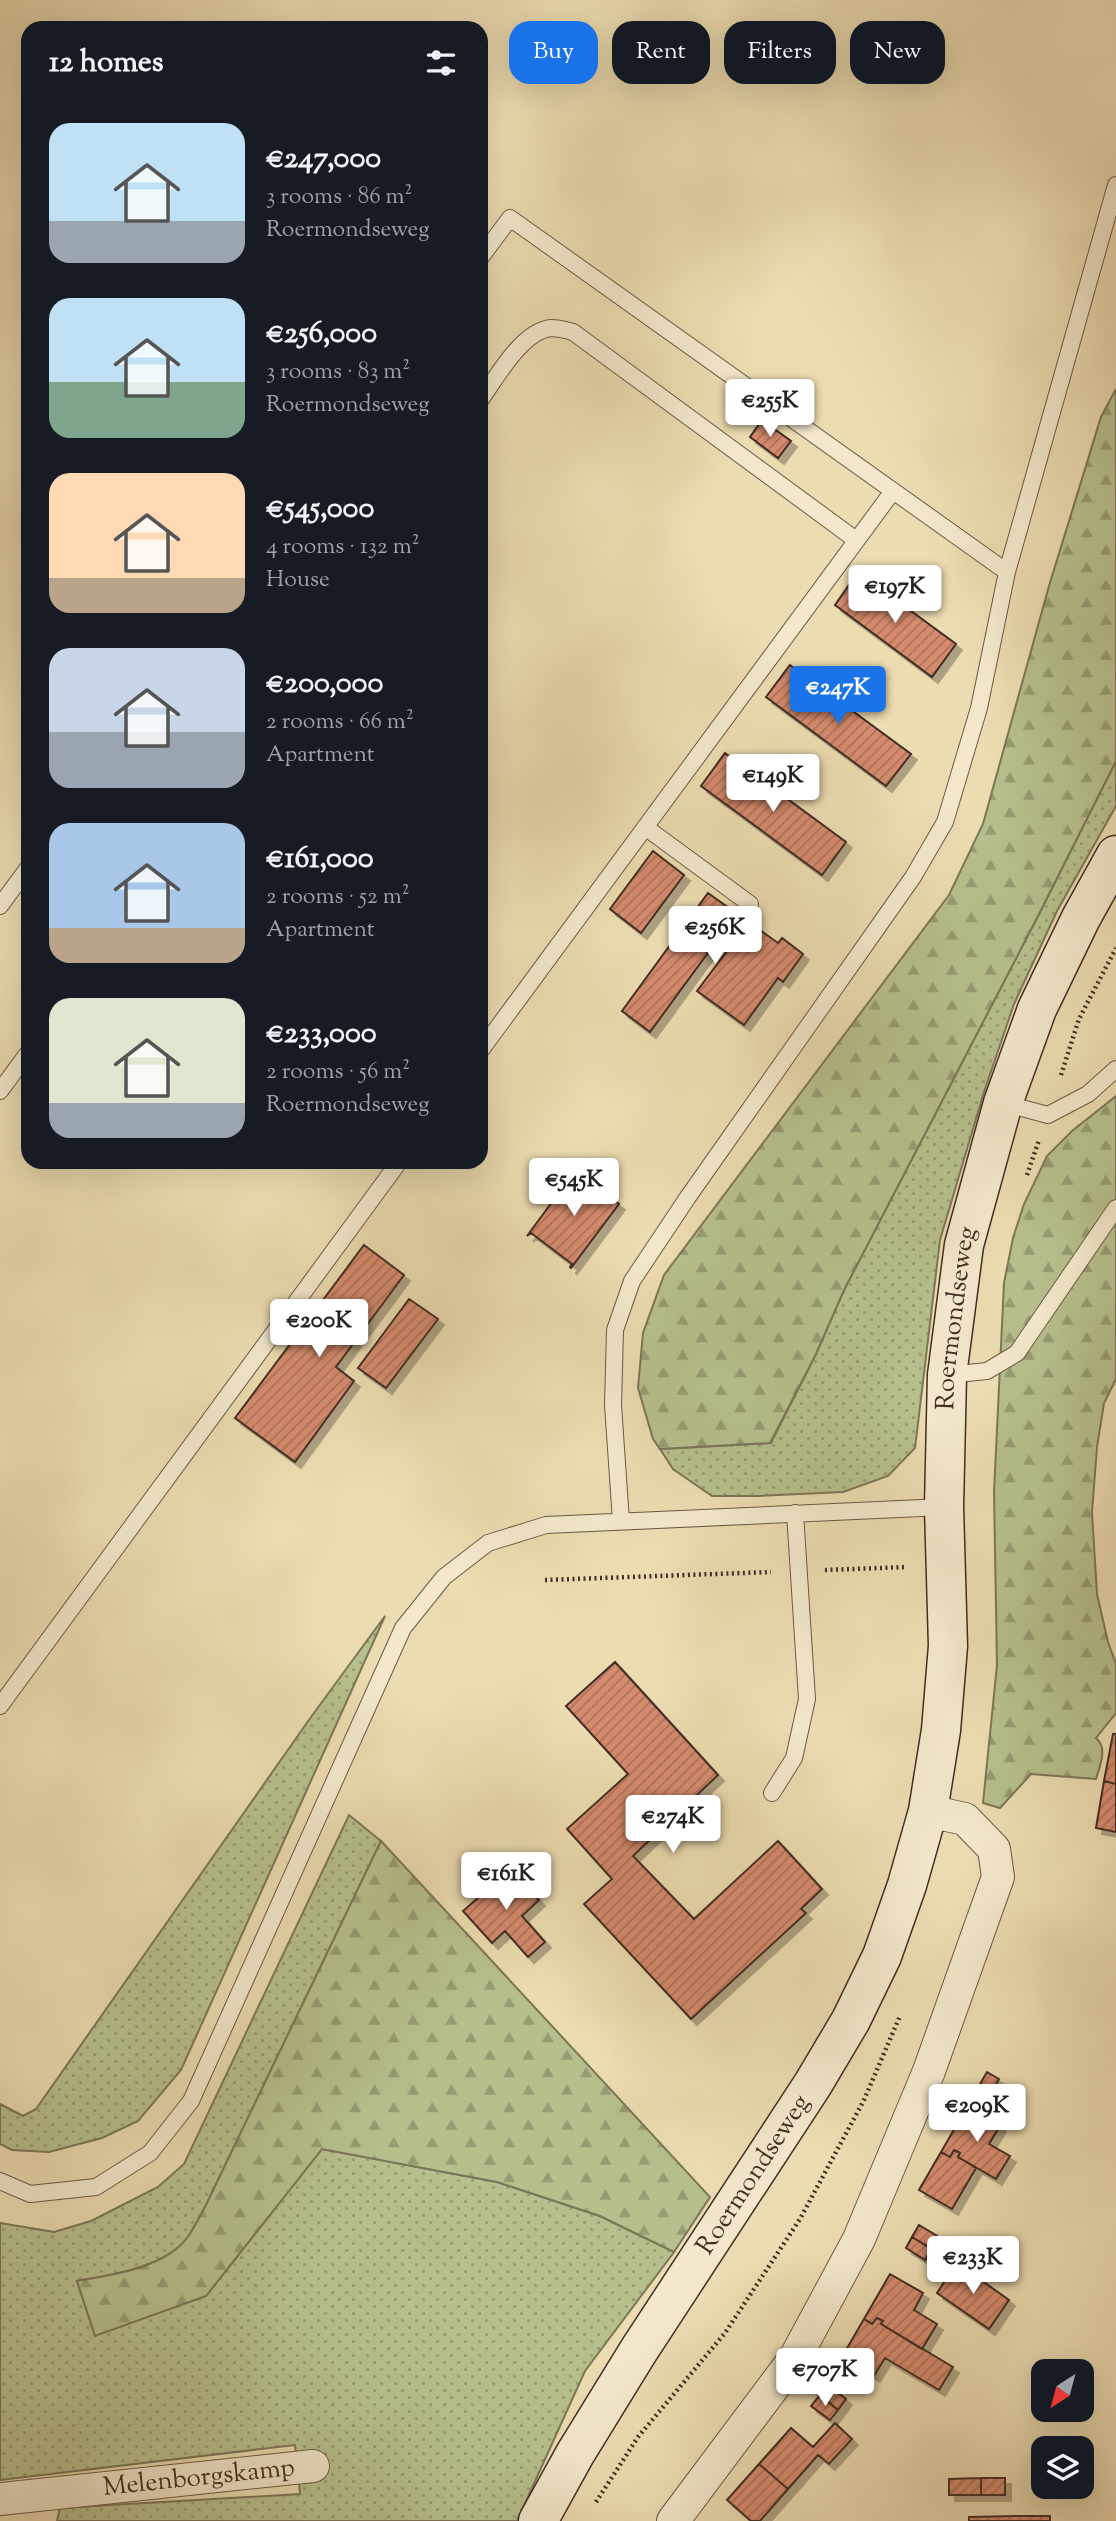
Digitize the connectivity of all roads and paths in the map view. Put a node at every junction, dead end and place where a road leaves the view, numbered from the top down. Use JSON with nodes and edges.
{"nodes":[{"id":1,"x":1116,"y":185,"type":"edge"},
{"id":2,"x":488,"y":248,"type":"edge"},
{"id":3,"x":488,"y":389,"type":"edge"},
{"id":4,"x":893,"y":491,"type":"junction"},
{"id":5,"x":856,"y":540,"type":"junction"},
{"id":6,"x":1007,"y":572,"type":"junction"},
{"id":7,"x":645,"y":827,"type":"junction"},
{"id":8,"x":1116,"y":855,"type":"edge"},
{"id":9,"x":21,"y":877,"type":"edge"},
{"id":10,"x":750,"y":904,"type":"dead end"},
{"id":11,"x":0,"y":905,"type":"edge"},
{"id":12,"x":488,"y":1040,"type":"edge"},
{"id":13,"x":21,"y":1062,"type":"edge"},
{"id":14,"x":1116,"y":1069,"type":"edge"},
{"id":15,"x":0,"y":1091,"type":"edge"},
{"id":16,"x":1003,"y":1103,"type":"junction"},
{"id":17,"x":394,"y":1169,"type":"edge"},
{"id":18,"x":1116,"y":1208,"type":"edge"},
{"id":19,"x":947,"y":1375,"type":"junction"},
{"id":20,"x":944,"y":1507,"type":"junction"},
{"id":21,"x":794,"y":1513,"type":"junction"},
{"id":22,"x":621,"y":1521,"type":"junction"},
{"id":23,"x":946,"y":1566,"type":"junction"},
{"id":24,"x":800,"y":1571,"type":"junction"},
{"id":25,"x":545,"y":1580,"type":"dead end"},
{"id":26,"x":0,"y":1706,"type":"edge"},
{"id":27,"x":772,"y":1793,"type":"dead end"},
{"id":28,"x":928,"y":1811,"type":"junction"},
{"id":29,"x":0,"y":2182,"type":"edge"},
{"id":30,"x":313,"y":2466,"type":"dead end"},
{"id":31,"x":11,"y":2506,"type":"edge"},
{"id":32,"x":538,"y":2521,"type":"edge"},
{"id":33,"x":673,"y":2521,"type":"edge"}],
"edges":[{"from":1,"to":6,"type":"lane"},
{"from":2,"to":4,"type":"lane"},
{"from":3,"to":5,"type":"lane"},
{"from":4,"to":5,"type":"lane"},
{"from":4,"to":6,"type":"lane"},
{"from":5,"to":7,"type":"lane"},
{"from":6,"to":22,"type":"lane"},
{"from":7,"to":10,"type":"lane"},
{"from":7,"to":12,"type":"lane"},
{"from":8,"to":16,"type":"main road","name":"Roermondseweg"},
{"from":9,"to":11,"type":"lane"},
{"from":13,"to":15,"type":"lane"},
{"from":14,"to":16,"type":"lane"},
{"from":16,"to":19,"type":"main road","name":"Roermondseweg"},
{"from":17,"to":26,"type":"lane"},
{"from":18,"to":19,"type":"lane"},
{"from":19,"to":20,"type":"main road","name":"Roermondseweg"},
{"from":20,"to":21,"type":"lane"},
{"from":20,"to":23,"type":"main road","name":"Roermondseweg"},
{"from":21,"to":22,"type":"lane"},
{"from":21,"to":24,"type":"lane"},
{"from":22,"to":29,"type":"lane"},
{"from":23,"to":24,"type":"path"},
{"from":23,"to":28,"type":"main road","name":"Roermondseweg"},
{"from":24,"to":25,"type":"path"},
{"from":24,"to":27,"type":"lane"},
{"from":28,"to":32,"type":"main road","name":"Roermondseweg"},
{"from":28,"to":33,"type":"street"},
{"from":30,"to":31,"type":"street","name":"Melenborgskamp"}]}
